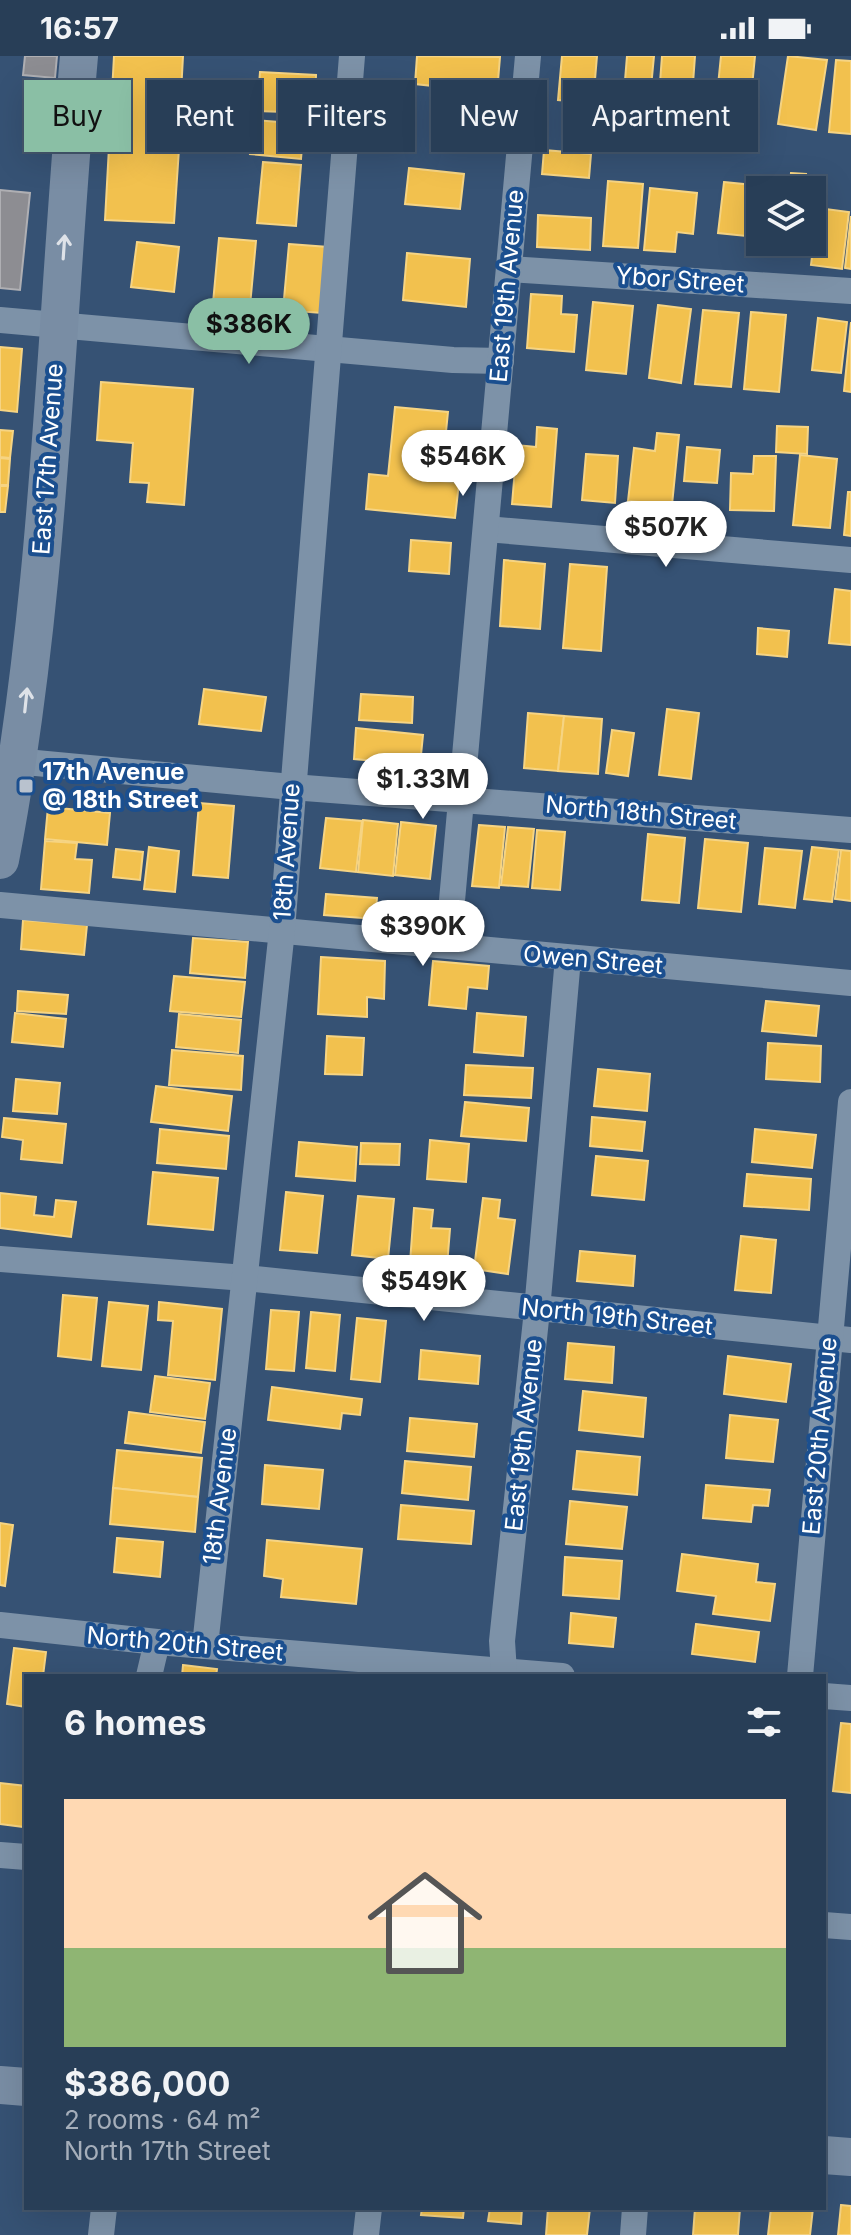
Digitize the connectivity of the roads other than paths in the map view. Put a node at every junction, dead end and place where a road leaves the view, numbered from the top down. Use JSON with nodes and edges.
{"nodes":[{"id":1,"x":79,"y":56,"type":"edge"},
{"id":2,"x":352,"y":56,"type":"edge"},
{"id":3,"x":528,"y":56,"type":"edge"},
{"id":4,"x":509,"y":269,"type":"junction"},
{"id":5,"x":851,"y":291,"type":"edge"},
{"id":6,"x":0,"y":320,"type":"edge"},
{"id":7,"x":58,"y":325,"type":"junction"},
{"id":8,"x":328,"y":348,"type":"junction"},
{"id":9,"x":501,"y":361,"type":"junction"},
{"id":10,"x":486,"y":529,"type":"junction"},
{"id":11,"x":851,"y":560,"type":"edge"},
{"id":12,"x":10,"y":760,"type":"edge"},
{"id":13,"x":292,"y":787,"type":"junction"},
{"id":14,"x":461,"y":798,"type":"junction"},
{"id":15,"x":851,"y":830,"type":"edge"},
{"id":16,"x":0,"y":860,"type":"edge"},
{"id":17,"x":0,"y":905,"type":"edge"},
{"id":18,"x":282,"y":930,"type":"junction"},
{"id":19,"x":448,"y":945,"type":"junction"},
{"id":20,"x":568,"y":958,"type":"junction"},
{"id":21,"x":851,"y":983,"type":"edge"},
{"id":22,"x":851,"y":1102,"type":"edge"},
{"id":23,"x":0,"y":1259,"type":"edge"},
{"id":24,"x":245,"y":1278,"type":"junction"},
{"id":25,"x":537,"y":1310,"type":"junction"},
{"id":26,"x":840,"y":1339,"type":"edge"},
{"id":27,"x":0,"y":1625,"type":"edge"},
{"id":28,"x":157,"y":1642,"type":"junction"},
{"id":29,"x":205,"y":1646,"type":"junction"},
{"id":30,"x":415,"y":1670,"type":"edge"},
{"id":31,"x":504,"y":1672,"type":"junction"},
{"id":32,"x":149,"y":1674,"type":"edge"},
{"id":33,"x":533,"y":1674,"type":"edge"},
{"id":34,"x":800,"y":1674,"type":"edge"},
{"id":35,"x":826,"y":1696,"type":"edge"},
{"id":36,"x":851,"y":1698,"type":"edge"},
{"id":37,"x":0,"y":1855,"type":"edge"},
{"id":38,"x":24,"y":1857,"type":"edge"},
{"id":39,"x":826,"y":1925,"type":"edge"},
{"id":40,"x":851,"y":1927,"type":"edge"},
{"id":41,"x":0,"y":2085,"type":"edge"},
{"id":42,"x":24,"y":2087,"type":"edge"},
{"id":43,"x":826,"y":2155,"type":"edge"},
{"id":44,"x":851,"y":2157,"type":"edge"},
{"id":45,"x":104,"y":2210,"type":"edge"},
{"id":46,"x":369,"y":2210,"type":"edge"},
{"id":47,"x":635,"y":2210,"type":"edge"},
{"id":48,"x":101,"y":2235,"type":"edge"},
{"id":49,"x":366,"y":2235,"type":"edge"},
{"id":50,"x":633,"y":2235,"type":"edge"}],
"edges":[{"from":7,"to":1,"type":"main road","name":"East 17th Avenue","one_way":true},
{"from":2,"to":8,"type":"street","name":"18th Avenue"},
{"from":3,"to":4,"type":"street","name":"East 19th Avenue"},
{"from":4,"to":5,"type":"street","name":"Ybor Street"},
{"from":4,"to":9,"type":"street","name":"East 19th Avenue"},
{"from":6,"to":7,"type":"street"},
{"from":7,"to":8,"type":"street"},
{"from":12,"to":7,"type":"main road","name":"East 17th Avenue","one_way":true},
{"from":8,"to":9,"type":"street"},
{"from":8,"to":13,"type":"street","name":"18th Avenue"},
{"from":9,"to":10,"type":"street","name":"East 19th Avenue"},
{"from":10,"to":11,"type":"street"},
{"from":10,"to":14,"type":"street","name":"East 19th Avenue"},
{"from":12,"to":13,"type":"street","name":"North 18th Street"},
{"from":12,"to":16,"type":"main road","name":"East 17th Avenue"},
{"from":13,"to":14,"type":"street","name":"North 18th Street"},
{"from":13,"to":18,"type":"street","name":"18th Avenue"},
{"from":14,"to":15,"type":"street","name":"North 18th Street"},
{"from":14,"to":19,"type":"street","name":"East 19th Avenue"},
{"from":17,"to":18,"type":"street","name":"Owen Street"},
{"from":18,"to":19,"type":"street","name":"Owen Street"},
{"from":18,"to":24,"type":"street","name":"18th Avenue"},
{"from":19,"to":20,"type":"street","name":"Owen Street"},
{"from":20,"to":21,"type":"street","name":"Owen Street"},
{"from":20,"to":25,"type":"street","name":"East 19th Avenue"},
{"from":22,"to":26,"type":"street","name":"East 20th Avenue"},
{"from":23,"to":24,"type":"street","name":"North 19th Street"},
{"from":24,"to":25,"type":"street","name":"North 19th Street"},
{"from":24,"to":29,"type":"street","name":"18th Avenue"},
{"from":25,"to":26,"type":"street","name":"North 19th Street"},
{"from":25,"to":31,"type":"street","name":"East 19th Avenue"},
{"from":26,"to":34,"type":"street","name":"East 20th Avenue"},
{"from":27,"to":28,"type":"street","name":"North 20th Street"},
{"from":28,"to":29,"type":"street","name":"North 20th Street"},
{"from":28,"to":32,"type":"street"},
{"from":29,"to":30,"type":"street","name":"North 20th Street"},
{"from":30,"to":31,"type":"street","name":"North 20th Street"},
{"from":31,"to":33,"type":"street","name":"North 20th Street"},
{"from":35,"to":36,"type":"street"},
{"from":37,"to":38,"type":"street"},
{"from":39,"to":40,"type":"street"},
{"from":41,"to":42,"type":"main road"},
{"from":43,"to":44,"type":"main road"},
{"from":45,"to":48,"type":"street"},
{"from":46,"to":49,"type":"street"},
{"from":47,"to":50,"type":"street"}]}
